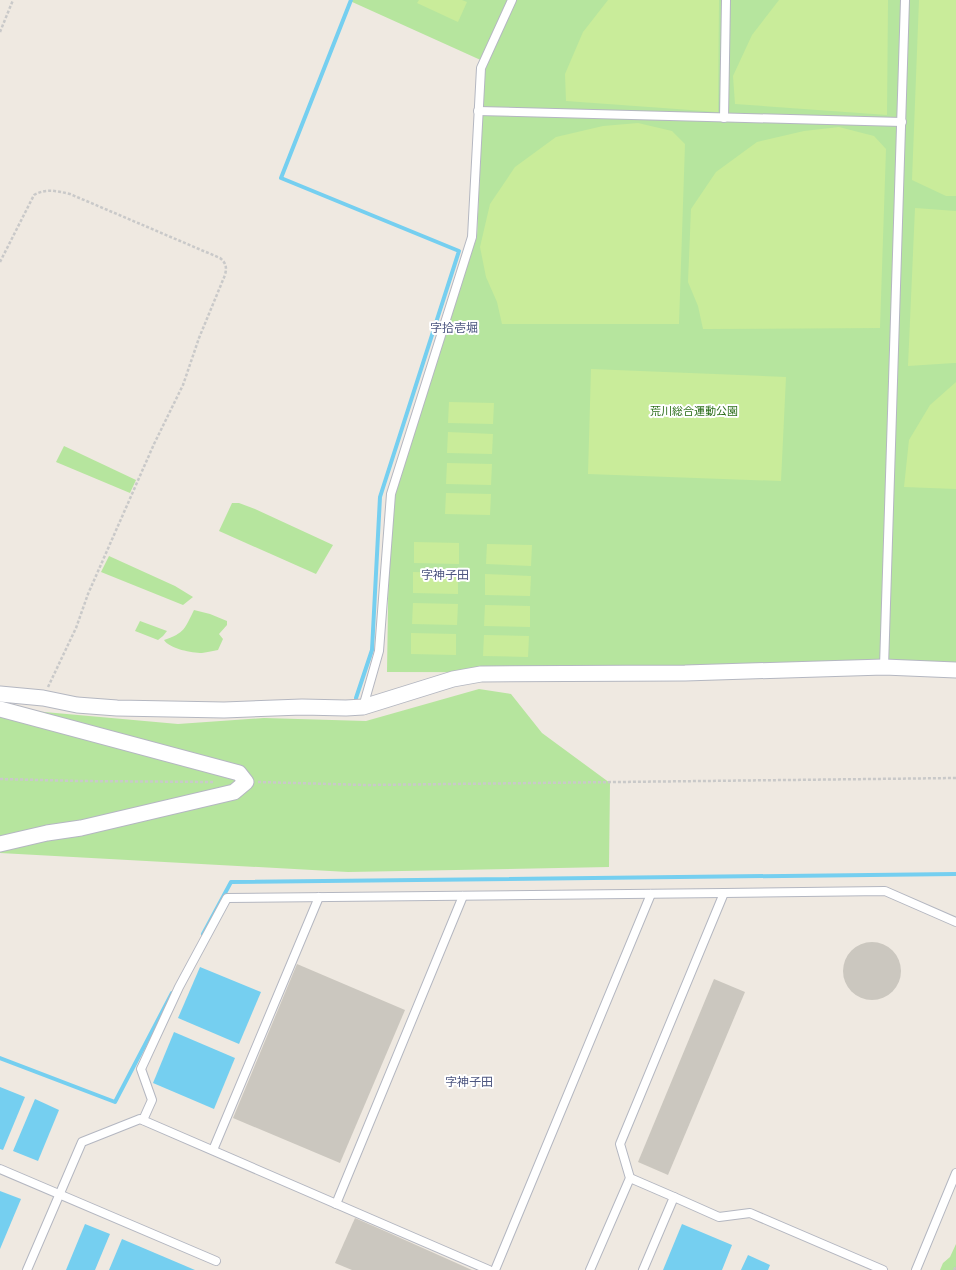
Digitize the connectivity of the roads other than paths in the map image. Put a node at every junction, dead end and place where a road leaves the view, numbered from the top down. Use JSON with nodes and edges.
{"nodes":[{"id":1,"x":512,"y":0,"type":"edge"},
{"id":2,"x":726,"y":0,"type":"edge"},
{"id":3,"x":905,"y":0,"type":"edge"},
{"id":4,"x":478,"y":112,"type":"junction"},
{"id":5,"x":724,"y":118,"type":"junction"},
{"id":6,"x":902,"y":122,"type":"junction"},
{"id":7,"x":884,"y":668,"type":"junction"},
{"id":8,"x":956,"y":670,"type":"edge"},
{"id":9,"x":0,"y":694,"type":"edge"},
{"id":10,"x":363,"y":707,"type":"junction"},
{"id":11,"x":0,"y":709,"type":"edge"},
{"id":12,"x":0,"y":844,"type":"edge"},
{"id":13,"x":724,"y":893,"type":"junction"},
{"id":14,"x":651,"y":894,"type":"junction"},
{"id":15,"x":463,"y":896,"type":"junction"},
{"id":16,"x":319,"y":897,"type":"junction"},
{"id":17,"x":956,"y":922,"type":"edge"},
{"id":18,"x":143,"y":1120,"type":"junction"},
{"id":19,"x":213,"y":1150,"type":"junction"},
{"id":20,"x":0,"y":1169,"type":"edge"},
{"id":21,"x":956,"y":1173,"type":"edge"},
{"id":22,"x":630,"y":1178,"type":"junction"},
{"id":23,"x":60,"y":1195,"type":"junction"},
{"id":24,"x":674,"y":1197,"type":"junction"},
{"id":25,"x":336,"y":1204,"type":"junction"},
{"id":26,"x":216,"y":1261,"type":"dead end"},
{"id":27,"x":27,"y":1270,"type":"edge"},
{"id":28,"x":489,"y":1270,"type":"edge"},
{"id":29,"x":495,"y":1270,"type":"edge"},
{"id":30,"x":590,"y":1270,"type":"edge"},
{"id":31,"x":643,"y":1270,"type":"edge"},
{"id":32,"x":883,"y":1270,"type":"edge"},
{"id":33,"x":916,"y":1270,"type":"edge"}],
"edges":[{"from":1,"to":4,"type":"lane"},
{"from":2,"to":5,"type":"lane"},
{"from":3,"to":6,"type":"lane"},
{"from":4,"to":5,"type":"lane"},
{"from":4,"to":10,"type":"lane"},
{"from":5,"to":6,"type":"lane"},
{"from":6,"to":7,"type":"lane"},
{"from":7,"to":8,"type":"street"},
{"from":7,"to":10,"type":"street"},
{"from":9,"to":10,"type":"street"},
{"from":11,"to":12,"type":"street"},
{"from":13,"to":14,"type":"lane"},
{"from":13,"to":17,"type":"lane"},
{"from":13,"to":22,"type":"lane"},
{"from":14,"to":15,"type":"lane"},
{"from":14,"to":29,"type":"lane"},
{"from":15,"to":16,"type":"lane"},
{"from":15,"to":25,"type":"lane"},
{"from":16,"to":18,"type":"lane"},
{"from":16,"to":19,"type":"lane"},
{"from":18,"to":19,"type":"lane"},
{"from":18,"to":23,"type":"lane"},
{"from":19,"to":25,"type":"lane"},
{"from":20,"to":23,"type":"lane"},
{"from":21,"to":33,"type":"lane"},
{"from":22,"to":24,"type":"lane"},
{"from":22,"to":30,"type":"lane"},
{"from":23,"to":26,"type":"lane"},
{"from":23,"to":27,"type":"lane"},
{"from":24,"to":31,"type":"lane"},
{"from":24,"to":32,"type":"lane"},
{"from":25,"to":28,"type":"lane"}]}
